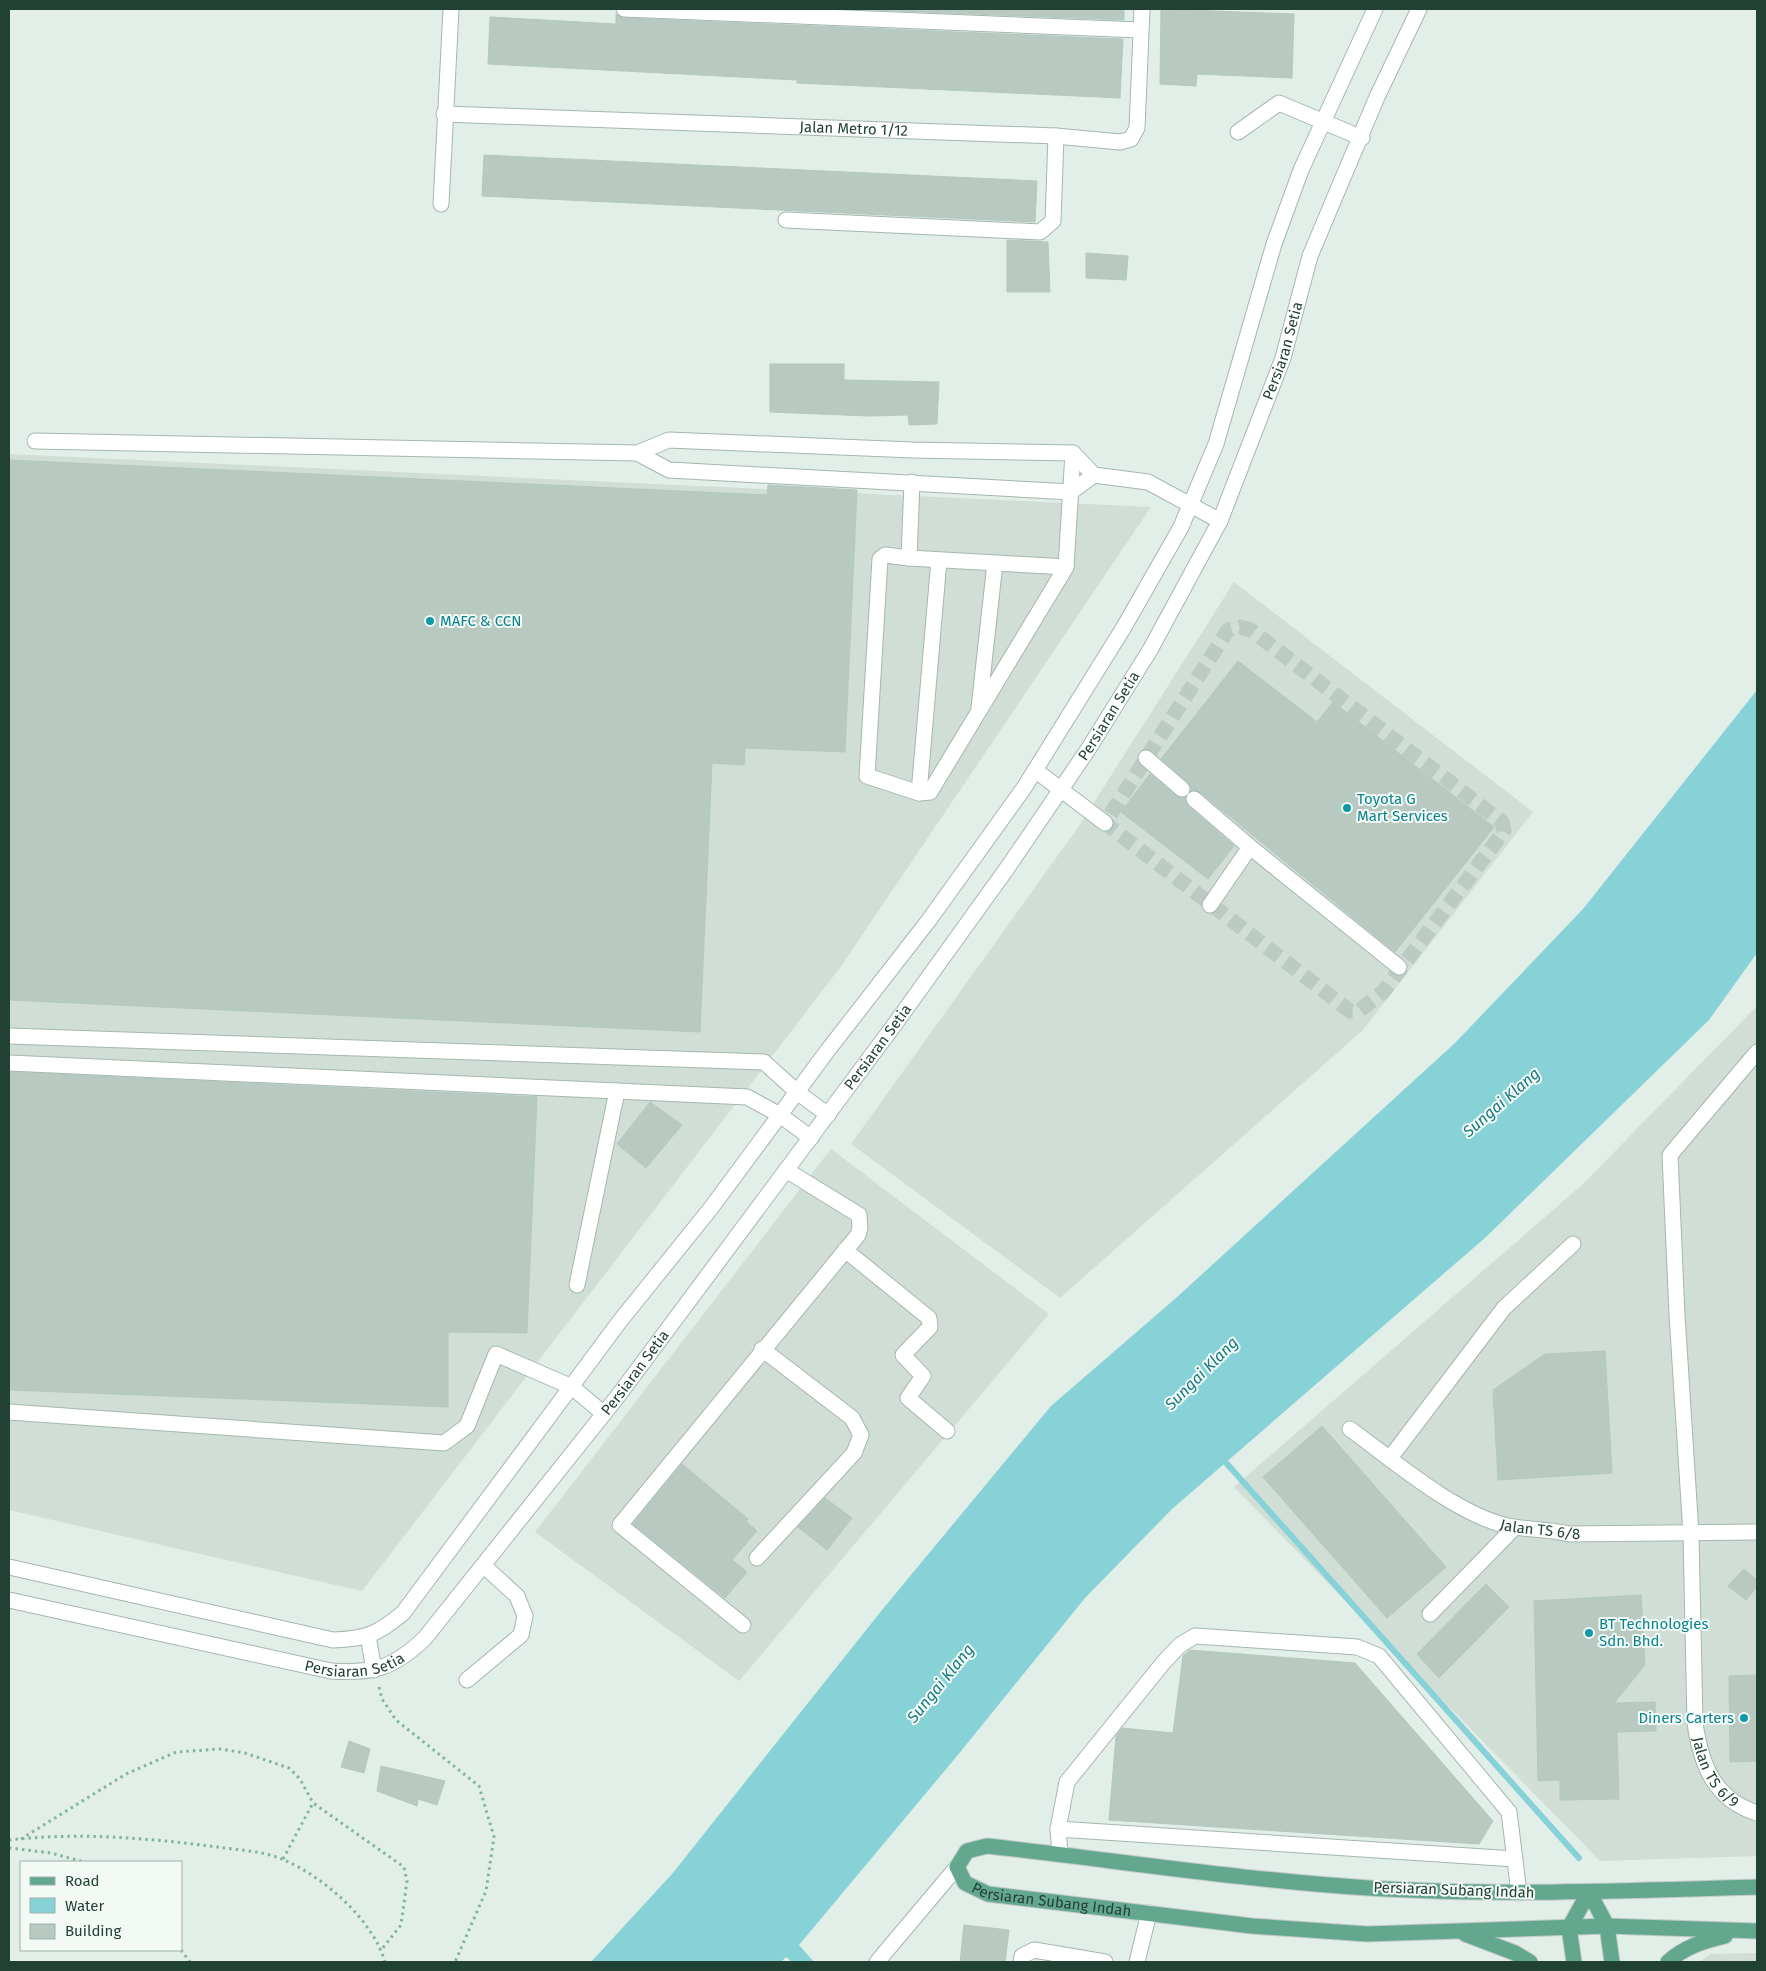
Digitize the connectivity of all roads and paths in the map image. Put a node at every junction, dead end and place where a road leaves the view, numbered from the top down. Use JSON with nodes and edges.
{"nodes":[{"id":1,"x":451,"y":9,"type":"edge"},
{"id":2,"x":624,"y":9,"type":"edge"},
{"id":3,"x":1142,"y":9,"type":"edge"},
{"id":4,"x":1375,"y":9,"type":"edge"},
{"id":5,"x":1419,"y":9,"type":"edge"},
{"id":6,"x":1140,"y":30,"type":"junction"},
{"id":7,"x":444,"y":114,"type":"junction"},
{"id":8,"x":1323,"y":121,"type":"junction"},
{"id":9,"x":1238,"y":132,"type":"dead end"},
{"id":10,"x":1056,"y":136,"type":"junction"},
{"id":11,"x":1362,"y":138,"type":"junction"},
{"id":12,"x":441,"y":204,"type":"dead end"},
{"id":13,"x":786,"y":220,"type":"dead end"},
{"id":14,"x":35,"y":441,"type":"dead end"},
{"id":15,"x":637,"y":453,"type":"junction"},
{"id":16,"x":1072,"y":453,"type":"junction"},
{"id":17,"x":1094,"y":475,"type":"junction"},
{"id":18,"x":912,"y":482,"type":"junction"},
{"id":19,"x":1071,"y":492,"type":"junction"},
{"id":20,"x":1191,"y":505,"type":"junction"},
{"id":21,"x":1220,"y":522,"type":"junction"},
{"id":22,"x":909,"y":558,"type":"junction"},
{"id":23,"x":939,"y":560,"type":"junction"},
{"id":24,"x":995,"y":563,"type":"junction"},
{"id":25,"x":1066,"y":567,"type":"junction"},
{"id":26,"x":978,"y":712,"type":"junction"},
{"id":27,"x":1146,"y":758,"type":"dead end"},
{"id":28,"x":1035,"y":770,"type":"junction"},
{"id":29,"x":1061,"y":789,"type":"junction"},
{"id":30,"x":1182,"y":789,"type":"dead end"},
{"id":31,"x":919,"y":793,"type":"junction"},
{"id":32,"x":1194,"y":799,"type":"dead end"},
{"id":33,"x":1105,"y":823,"type":"dead end"},
{"id":34,"x":1250,"y":848,"type":"junction"},
{"id":35,"x":1210,"y":905,"type":"dead end"},
{"id":36,"x":1400,"y":967,"type":"dead end"},
{"id":37,"x":9,"y":1036,"type":"edge"},
{"id":38,"x":1757,"y":1052,"type":"edge"},
{"id":39,"x":9,"y":1063,"type":"edge"},
{"id":40,"x":617,"y":1090,"type":"junction"},
{"id":41,"x":797,"y":1092,"type":"junction"},
{"id":42,"x":780,"y":1115,"type":"junction"},
{"id":43,"x":828,"y":1115,"type":"junction"},
{"id":44,"x":811,"y":1138,"type":"junction"},
{"id":45,"x":786,"y":1170,"type":"junction"},
{"id":46,"x":1572,"y":1244,"type":"dead end"},
{"id":47,"x":845,"y":1250,"type":"junction"},
{"id":48,"x":577,"y":1285,"type":"dead end"},
{"id":49,"x":762,"y":1349,"type":"junction"},
{"id":50,"x":572,"y":1387,"type":"junction"},
{"id":51,"x":9,"y":1412,"type":"edge"},
{"id":52,"x":604,"y":1414,"type":"junction"},
{"id":53,"x":1350,"y":1429,"type":"dead end"},
{"id":54,"x":947,"y":1431,"type":"dead end"},
{"id":55,"x":1390,"y":1458,"type":"junction"},
{"id":56,"x":1515,"y":1527,"type":"junction"},
{"id":57,"x":1757,"y":1532,"type":"edge"},
{"id":58,"x":1691,"y":1534,"type":"junction"},
{"id":59,"x":757,"y":1558,"type":"dead end"},
{"id":60,"x":484,"y":1566,"type":"junction"},
{"id":61,"x":9,"y":1567,"type":"edge"},
{"id":62,"x":9,"y":1600,"type":"edge"},
{"id":63,"x":1430,"y":1614,"type":"dead end"},
{"id":64,"x":743,"y":1625,"type":"dead end"},
{"id":65,"x":368,"y":1636,"type":"junction"},
{"id":66,"x":374,"y":1670,"type":"junction"},
{"id":67,"x":467,"y":1680,"type":"dead end"},
{"id":68,"x":313,"y":1803,"type":"junction"},
{"id":69,"x":1757,"y":1813,"type":"edge"},
{"id":70,"x":1058,"y":1829,"type":"junction"},
{"id":71,"x":9,"y":1840,"type":"edge"},
{"id":72,"x":20,"y":1840,"type":"junction"},
{"id":73,"x":9,"y":1848,"type":"edge"},
{"id":74,"x":1060,"y":1854,"type":"junction"},
{"id":75,"x":282,"y":1859,"type":"junction"},
{"id":76,"x":1515,"y":1859,"type":"junction"},
{"id":77,"x":80,"y":1861,"type":"edge"},
{"id":78,"x":957,"y":1867,"type":"junction"},
{"id":79,"x":1757,"y":1887,"type":"edge"},
{"id":80,"x":1589,"y":1892,"type":"junction"},
{"id":81,"x":1519,"y":1893,"type":"junction"},
{"id":82,"x":1149,"y":1913,"type":"junction"},
{"id":83,"x":1608,"y":1926,"type":"junction"},
{"id":84,"x":1569,"y":1928,"type":"junction"},
{"id":85,"x":1459,"y":1931,"type":"junction"},
{"id":86,"x":1753,"y":1931,"type":"edge"},
{"id":87,"x":382,"y":1949,"type":"junction"},
{"id":88,"x":182,"y":1951,"type":"edge"},
{"id":89,"x":190,"y":1962,"type":"edge"},
{"id":90,"x":386,"y":1962,"type":"edge"},
{"id":91,"x":455,"y":1962,"type":"edge"},
{"id":92,"x":877,"y":1962,"type":"edge"},
{"id":93,"x":1021,"y":1962,"type":"edge"},
{"id":94,"x":1105,"y":1962,"type":"edge"},
{"id":95,"x":1138,"y":1962,"type":"edge"},
{"id":96,"x":1530,"y":1962,"type":"edge"},
{"id":97,"x":1574,"y":1962,"type":"edge"},
{"id":98,"x":1612,"y":1962,"type":"edge"},
{"id":99,"x":1668,"y":1962,"type":"edge"}],
"edges":[{"from":1,"to":7,"type":"street"},
{"from":2,"to":6,"type":"street"},
{"from":3,"to":6,"type":"street","name":"Jalan Metro 1/12"},
{"from":4,"to":8,"type":"street","name":"Persiaran Setia"},
{"from":5,"to":11,"type":"street","name":"Persiaran Setia"},
{"from":6,"to":10,"type":"street","name":"Jalan Metro 1/12"},
{"from":7,"to":10,"type":"street","name":"Jalan Metro 1/12"},
{"from":7,"to":12,"type":"street"},
{"from":8,"to":9,"type":"street"},
{"from":8,"to":11,"type":"street"},
{"from":8,"to":20,"type":"street","name":"Persiaran Setia"},
{"from":10,"to":13,"type":"street"},
{"from":11,"to":21,"type":"street","name":"Persiaran Setia"},
{"from":14,"to":15,"type":"street"},
{"from":15,"to":16,"type":"street"},
{"from":15,"to":18,"type":"street"},
{"from":16,"to":17,"type":"street"},
{"from":16,"to":19,"type":"street"},
{"from":17,"to":19,"type":"street"},
{"from":17,"to":20,"type":"street"},
{"from":18,"to":19,"type":"street"},
{"from":18,"to":22,"type":"street"},
{"from":19,"to":25,"type":"street"},
{"from":20,"to":21,"type":"street"},
{"from":20,"to":28,"type":"street","name":"Persiaran Setia"},
{"from":21,"to":29,"type":"street","name":"Persiaran Setia"},
{"from":22,"to":23,"type":"street"},
{"from":22,"to":31,"type":"street"},
{"from":23,"to":24,"type":"street"},
{"from":23,"to":31,"type":"street"},
{"from":24,"to":25,"type":"street"},
{"from":24,"to":26,"type":"street"},
{"from":25,"to":26,"type":"street"},
{"from":26,"to":31,"type":"street"},
{"from":27,"to":30,"type":"street"},
{"from":28,"to":29,"type":"street"},
{"from":28,"to":41,"type":"street","name":"Persiaran Setia"},
{"from":29,"to":33,"type":"street"},
{"from":29,"to":43,"type":"street","name":"Persiaran Setia"},
{"from":32,"to":34,"type":"street"},
{"from":34,"to":35,"type":"street"},
{"from":34,"to":36,"type":"street"},
{"from":37,"to":41,"type":"street"},
{"from":38,"to":58,"type":"street","name":"Jalan TS 6/9"},
{"from":39,"to":40,"type":"street"},
{"from":40,"to":42,"type":"street"},
{"from":40,"to":48,"type":"street"},
{"from":41,"to":42,"type":"street","name":"Persiaran Setia"},
{"from":41,"to":43,"type":"street"},
{"from":42,"to":44,"type":"street"},
{"from":42,"to":50,"type":"street","name":"Persiaran Setia"},
{"from":43,"to":44,"type":"street","name":"Persiaran Setia"},
{"from":44,"to":45,"type":"street","name":"Persiaran Setia"},
{"from":45,"to":47,"type":"street"},
{"from":45,"to":52,"type":"street","name":"Persiaran Setia"},
{"from":46,"to":55,"type":"street"},
{"from":47,"to":49,"type":"street"},
{"from":47,"to":54,"type":"street"},
{"from":49,"to":59,"type":"street"},
{"from":49,"to":64,"type":"street"},
{"from":50,"to":51,"type":"street"},
{"from":50,"to":52,"type":"street"},
{"from":50,"to":65,"type":"street","name":"Persiaran Setia"},
{"from":52,"to":60,"type":"street","name":"Persiaran Setia"},
{"from":53,"to":55,"type":"street","name":"Jalan TS 6/8"},
{"from":55,"to":56,"type":"street","name":"Jalan TS 6/8"},
{"from":56,"to":58,"type":"street","name":"Jalan TS 6/8"},
{"from":56,"to":63,"type":"street"},
{"from":57,"to":58,"type":"street","name":"Jalan TS 6/8"},
{"from":58,"to":69,"type":"street","name":"Jalan TS 6/9"},
{"from":60,"to":66,"type":"street","name":"Persiaran Setia"},
{"from":60,"to":67,"type":"street"},
{"from":61,"to":65,"type":"street","name":"Persiaran Setia"},
{"from":62,"to":66,"type":"street","name":"Persiaran Setia"},
{"from":65,"to":66,"type":"street"},
{"from":66,"to":91,"type":"path"},
{"from":68,"to":72,"type":"path"},
{"from":68,"to":75,"type":"path"},
{"from":68,"to":87,"type":"path"},
{"from":70,"to":74,"type":"street"},
{"from":70,"to":76,"type":"street"},
{"from":70,"to":76,"type":"street"},
{"from":71,"to":72,"type":"path"},
{"from":72,"to":75,"type":"path"},
{"from":73,"to":77,"type":"path"},
{"from":74,"to":78,"type":"main road","name":"Persiaran Subang Indah"},
{"from":74,"to":81,"type":"main road","name":"Persiaran Subang Indah"},
{"from":75,"to":87,"type":"path"},
{"from":76,"to":81,"type":"street"},
{"from":78,"to":82,"type":"main road","name":"Persiaran Subang Indah"},
{"from":78,"to":92,"type":"street"},
{"from":79,"to":80,"type":"main road","name":"Persiaran Subang Indah"},
{"from":80,"to":81,"type":"main road","name":"Persiaran Subang Indah"},
{"from":80,"to":83,"type":"main road"},
{"from":80,"to":84,"type":"main road"},
{"from":82,"to":85,"type":"main road","name":"Persiaran Subang Indah"},
{"from":82,"to":95,"type":"street"},
{"from":83,"to":84,"type":"main road","name":"Persiaran Subang Indah"},
{"from":83,"to":86,"type":"main road","name":"Persiaran Subang Indah"},
{"from":83,"to":98,"type":"main road"},
{"from":84,"to":85,"type":"main road","name":"Persiaran Subang Indah"},
{"from":84,"to":97,"type":"main road"},
{"from":85,"to":96,"type":"main road"},
{"from":86,"to":99,"type":"main road"},
{"from":87,"to":90,"type":"path"},
{"from":88,"to":89,"type":"path"},
{"from":93,"to":94,"type":"street"}]}
